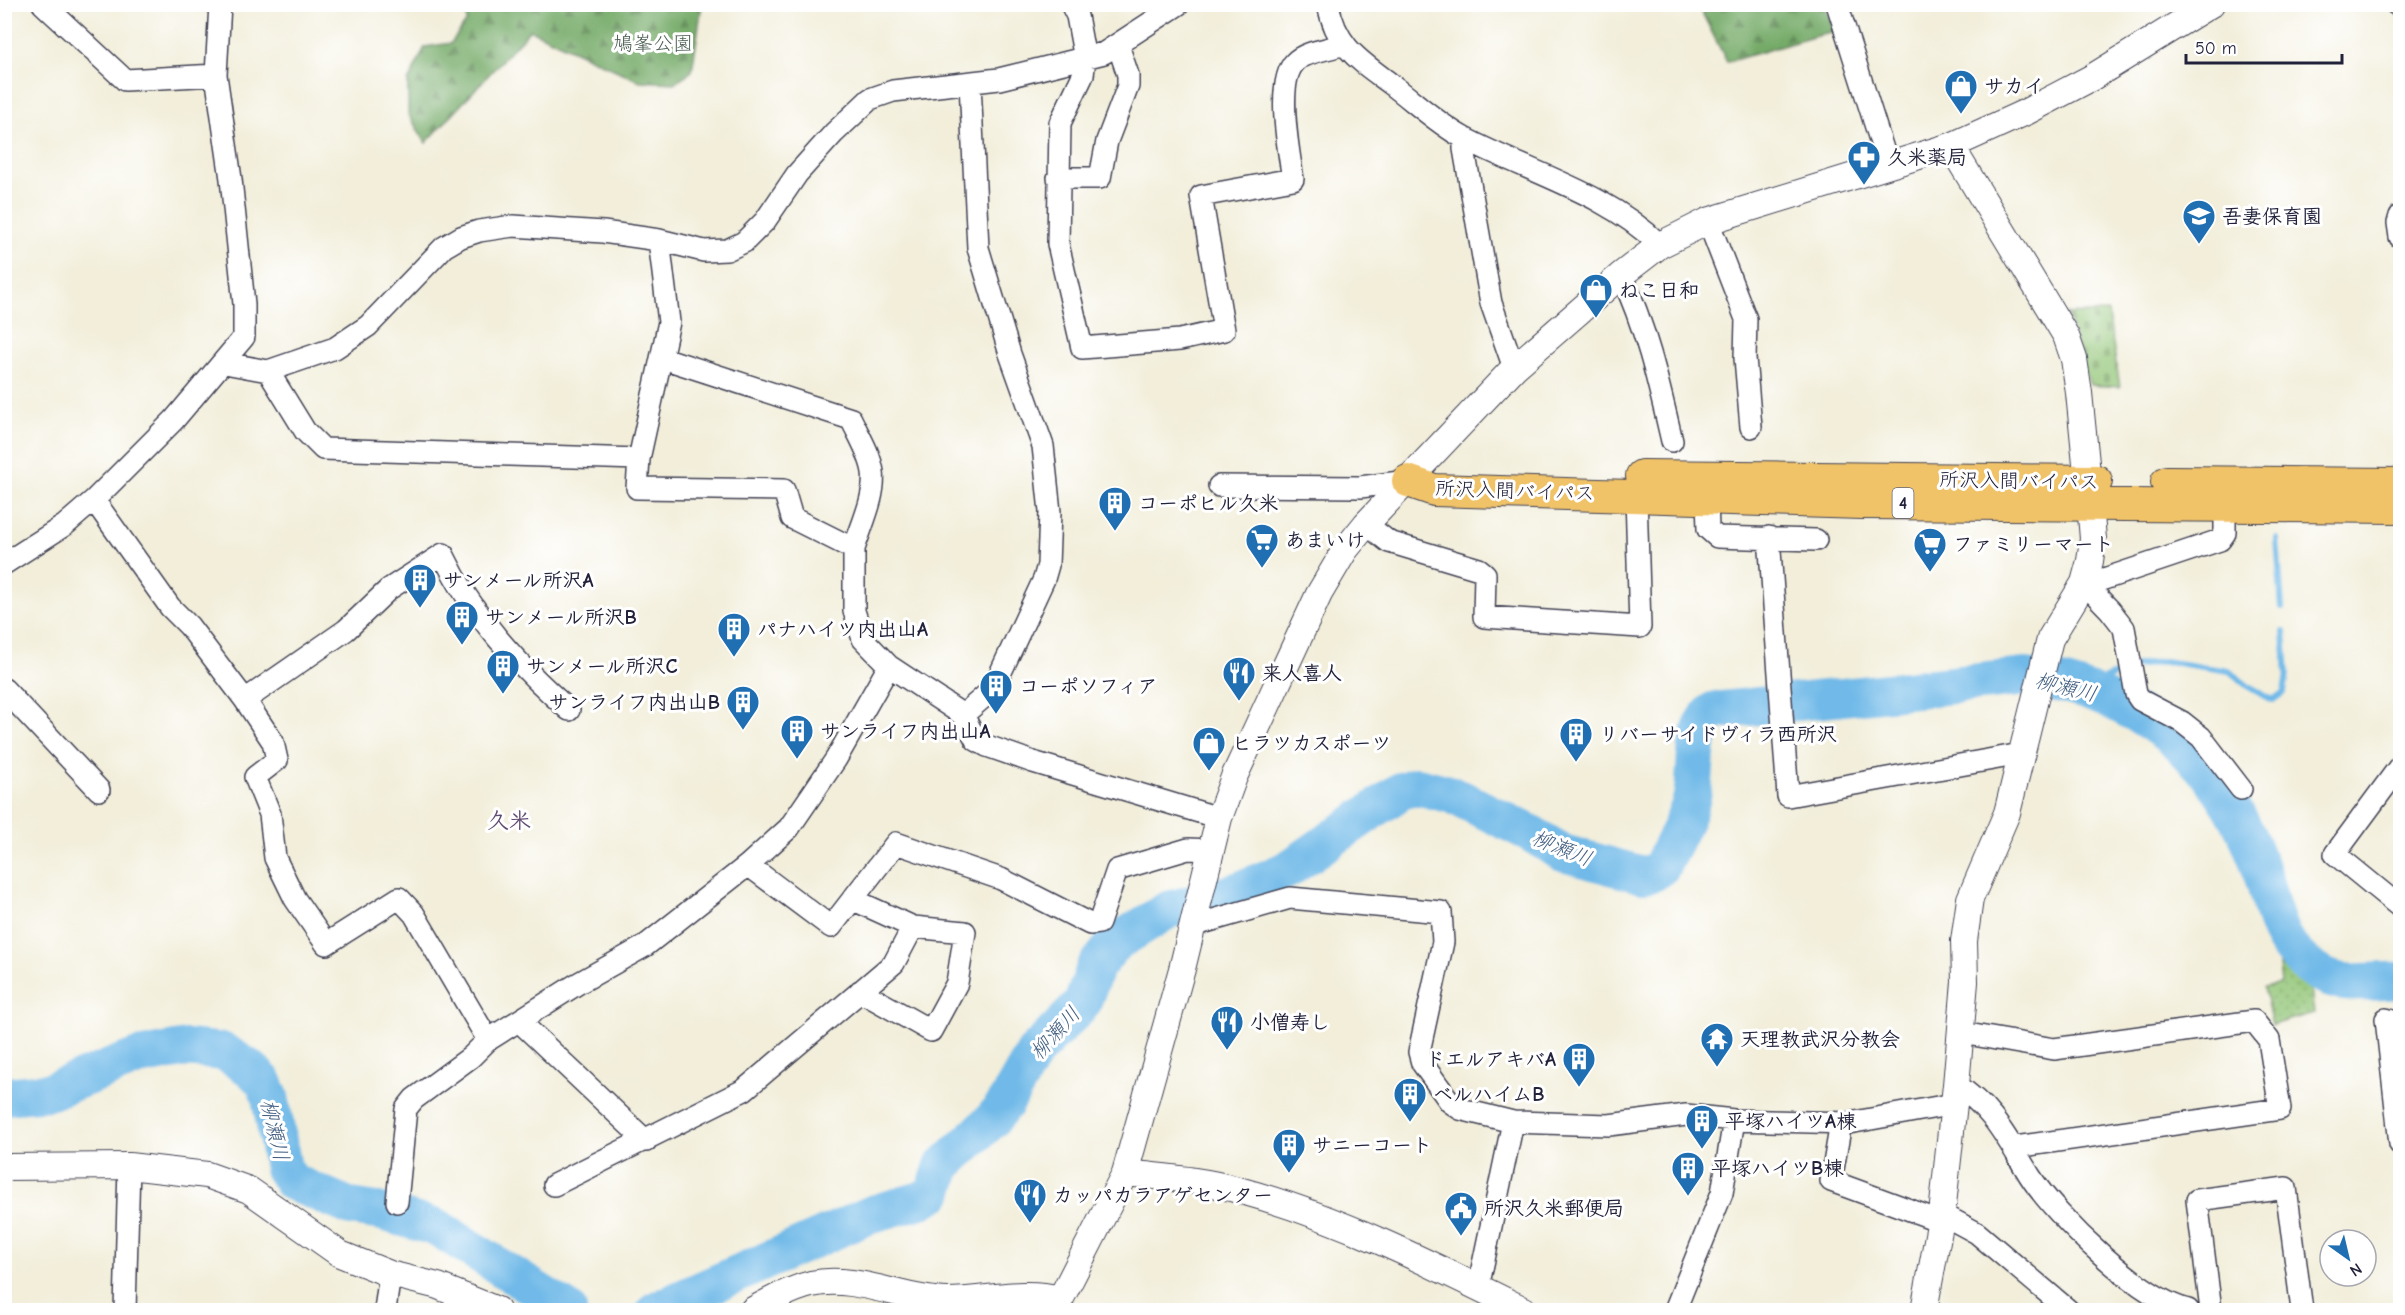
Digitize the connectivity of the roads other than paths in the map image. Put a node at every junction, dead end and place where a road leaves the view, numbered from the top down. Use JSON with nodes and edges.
{"nodes":[{"id":1,"x":44,"y":4,"type":"edge"},
{"id":2,"x":220,"y":4,"type":"edge"},
{"id":3,"x":1071,"y":4,"type":"edge"},
{"id":4,"x":1179,"y":4,"type":"edge"},
{"id":5,"x":1328,"y":4,"type":"edge"},
{"id":6,"x":1837,"y":4,"type":"edge"},
{"id":7,"x":2396,"y":4,"type":"edge"},
{"id":8,"x":2400,"y":5,"type":"edge"},
{"id":9,"x":2201,"y":7,"type":"edge"},
{"id":10,"x":1118,"y":45,"type":"junction"},
{"id":11,"x":1342,"y":45,"type":"junction"},
{"id":12,"x":1085,"y":58,"type":"junction"},
{"id":13,"x":216,"y":75,"type":"junction"},
{"id":14,"x":970,"y":83,"type":"junction"},
{"id":15,"x":1464,"y":138,"type":"junction"},
{"id":16,"x":1951,"y":146,"type":"junction"},
{"id":17,"x":1888,"y":165,"type":"junction"},
{"id":18,"x":1058,"y":178,"type":"junction"},
{"id":19,"x":2400,"y":216,"type":"edge"},
{"id":20,"x":1708,"y":221,"type":"junction"},
{"id":21,"x":2400,"y":237,"type":"edge"},
{"id":22,"x":658,"y":240,"type":"junction"},
{"id":23,"x":1660,"y":245,"type":"junction"},
{"id":24,"x":1621,"y":275,"type":"junction"},
{"id":25,"x":663,"y":358,"type":"junction"},
{"id":26,"x":225,"y":363,"type":"junction"},
{"id":27,"x":1514,"y":368,"type":"junction"},
{"id":28,"x":267,"y":371,"type":"junction"},
{"id":29,"x":1751,"y":427,"type":"dead end"},
{"id":30,"x":1672,"y":441,"type":"dead end"},
{"id":31,"x":639,"y":459,"type":"junction"},
{"id":32,"x":1408,"y":481,"type":"junction"},
{"id":33,"x":2400,"y":484,"type":"edge"},
{"id":34,"x":1219,"y":486,"type":"dead end"},
{"id":35,"x":2089,"y":492,"type":"junction"},
{"id":36,"x":1636,"y":496,"type":"junction"},
{"id":37,"x":94,"y":500,"type":"junction"},
{"id":38,"x":1707,"y":500,"type":"junction"},
{"id":39,"x":2225,"y":505,"type":"junction"},
{"id":40,"x":2400,"y":507,"type":"edge"},
{"id":41,"x":1366,"y":524,"type":"junction"},
{"id":42,"x":1769,"y":537,"type":"junction"},
{"id":43,"x":1816,"y":540,"type":"dead end"},
{"id":44,"x":854,"y":549,"type":"junction"},
{"id":45,"x":4,"y":564,"type":"edge"},
{"id":46,"x":2085,"y":581,"type":"junction"},
{"id":47,"x":889,"y":666,"type":"junction"},
{"id":48,"x":4,"y":689,"type":"edge"},
{"id":49,"x":245,"y":700,"type":"junction"},
{"id":50,"x":569,"y":710,"type":"dead end"},
{"id":51,"x":963,"y":715,"type":"junction"},
{"id":52,"x":2021,"y":754,"type":"junction"},
{"id":53,"x":2400,"y":766,"type":"edge"},
{"id":54,"x":2241,"y":789,"type":"dead end"},
{"id":55,"x":99,"y":790,"type":"dead end"},
{"id":56,"x":1219,"y":818,"type":"junction"},
{"id":57,"x":1209,"y":862,"type":"junction"},
{"id":58,"x":748,"y":865,"type":"junction"},
{"id":59,"x":854,"y":900,"type":"junction"},
{"id":60,"x":2400,"y":907,"type":"edge"},
{"id":61,"x":1193,"y":922,"type":"junction"},
{"id":62,"x":913,"y":927,"type":"junction"},
{"id":63,"x":860,"y":991,"type":"junction"},
{"id":64,"x":519,"y":1021,"type":"junction"},
{"id":65,"x":2400,"y":1023,"type":"edge"},
{"id":66,"x":1962,"y":1033,"type":"junction"},
{"id":67,"x":488,"y":1040,"type":"junction"},
{"id":68,"x":1955,"y":1094,"type":"junction"},
{"id":69,"x":1734,"y":1120,"type":"junction"},
{"id":70,"x":1513,"y":1122,"type":"junction"},
{"id":71,"x":1841,"y":1123,"type":"junction"},
{"id":72,"x":646,"y":1141,"type":"junction"},
{"id":73,"x":2400,"y":1144,"type":"edge"},
{"id":74,"x":2015,"y":1148,"type":"junction"},
{"id":75,"x":129,"y":1166,"type":"junction"},
{"id":76,"x":4,"y":1167,"type":"edge"},
{"id":77,"x":1125,"y":1173,"type":"junction"},
{"id":78,"x":554,"y":1185,"type":"dead end"},
{"id":79,"x":397,"y":1202,"type":"dead end"},
{"id":80,"x":1941,"y":1217,"type":"junction"},
{"id":81,"x":390,"y":1274,"type":"junction"},
{"id":82,"x":1478,"y":1288,"type":"junction"},
{"id":83,"x":2047,"y":1303,"type":"edge"},
{"id":84,"x":1057,"y":1305,"type":"edge"},
{"id":85,"x":125,"y":1311,"type":"edge"},
{"id":86,"x":385,"y":1311,"type":"edge"},
{"id":87,"x":497,"y":1311,"type":"edge"},
{"id":88,"x":753,"y":1311,"type":"edge"},
{"id":89,"x":1524,"y":1311,"type":"edge"},
{"id":90,"x":1675,"y":1311,"type":"edge"},
{"id":91,"x":1924,"y":1311,"type":"edge"},
{"id":92,"x":2068,"y":1311,"type":"edge"},
{"id":93,"x":2188,"y":1311,"type":"edge"},
{"id":94,"x":2211,"y":1311,"type":"edge"},
{"id":95,"x":2302,"y":1311,"type":"edge"}],
"edges":[{"from":1,"to":13,"type":"street"},
{"from":2,"to":13,"type":"street"},
{"from":3,"to":12,"type":"street"},
{"from":4,"to":10,"type":"street"},
{"from":5,"to":11,"type":"street"},
{"from":6,"to":17,"type":"street"},
{"from":7,"to":8,"type":"street"},
{"from":9,"to":16,"type":"street"},
{"from":10,"to":12,"type":"street"},
{"from":10,"to":18,"type":"street"},
{"from":11,"to":15,"type":"street"},
{"from":11,"to":18,"type":"street"},
{"from":12,"to":14,"type":"street"},
{"from":12,"to":18,"type":"street"},
{"from":13,"to":26,"type":"street"},
{"from":14,"to":22,"type":"street"},
{"from":14,"to":51,"type":"street"},
{"from":15,"to":23,"type":"street"},
{"from":15,"to":27,"type":"street"},
{"from":16,"to":17,"type":"street"},
{"from":16,"to":35,"type":"street"},
{"from":17,"to":20,"type":"street"},
{"from":19,"to":21,"type":"street"},
{"from":20,"to":23,"type":"street"},
{"from":20,"to":29,"type":"street"},
{"from":22,"to":25,"type":"street"},
{"from":22,"to":28,"type":"street"},
{"from":23,"to":24,"type":"street"},
{"from":24,"to":27,"type":"street"},
{"from":24,"to":30,"type":"street"},
{"from":25,"to":31,"type":"street"},
{"from":25,"to":44,"type":"street"},
{"from":26,"to":28,"type":"street"},
{"from":26,"to":37,"type":"street"},
{"from":27,"to":32,"type":"street"},
{"from":28,"to":31,"type":"street"},
{"from":31,"to":44,"type":"street"},
{"from":32,"to":34,"type":"street"},
{"from":32,"to":35,"type":"main road","name":"所沢入間バイパス","number":"4"},
{"from":32,"to":36,"type":"main road","name":"所沢入間バイパス","number":"4"},
{"from":32,"to":41,"type":"street"},
{"from":33,"to":35,"type":"main road","name":"所沢入間バイパス","number":"4"},
{"from":35,"to":38,"type":"main road","name":"所沢入間バイパス","number":"4"},
{"from":35,"to":39,"type":"main road","name":"所沢入間バイパス","number":"4"},
{"from":35,"to":46,"type":"street"},
{"from":36,"to":38,"type":"main road","name":"所沢入間バイパス","number":"4"},
{"from":36,"to":41,"type":"street"},
{"from":37,"to":45,"type":"street"},
{"from":37,"to":49,"type":"street"},
{"from":38,"to":42,"type":"street"},
{"from":39,"to":40,"type":"main road","name":"所沢入間バイパス","number":"4"},
{"from":39,"to":46,"type":"street"},
{"from":41,"to":56,"type":"street"},
{"from":42,"to":43,"type":"street"},
{"from":42,"to":52,"type":"street"},
{"from":44,"to":47,"type":"street"},
{"from":46,"to":52,"type":"street"},
{"from":46,"to":54,"type":"street"},
{"from":47,"to":51,"type":"street"},
{"from":47,"to":58,"type":"street"},
{"from":48,"to":55,"type":"street"},
{"from":49,"to":50,"type":"street"},
{"from":49,"to":67,"type":"street"},
{"from":51,"to":56,"type":"street"},
{"from":52,"to":66,"type":"street"},
{"from":53,"to":60,"type":"street"},
{"from":56,"to":57,"type":"street"},
{"from":57,"to":59,"type":"street"},
{"from":57,"to":61,"type":"street"},
{"from":58,"to":59,"type":"street"},
{"from":58,"to":64,"type":"street"},
{"from":59,"to":62,"type":"street"},
{"from":61,"to":70,"type":"street"},
{"from":61,"to":77,"type":"street"},
{"from":62,"to":63,"type":"street"},
{"from":62,"to":63,"type":"street"},
{"from":63,"to":72,"type":"street"},
{"from":64,"to":67,"type":"street"},
{"from":64,"to":72,"type":"street"},
{"from":65,"to":73,"type":"street"},
{"from":66,"to":68,"type":"street"},
{"from":66,"to":74,"type":"street"},
{"from":67,"to":79,"type":"street"},
{"from":68,"to":71,"type":"street"},
{"from":68,"to":74,"type":"street"},
{"from":68,"to":80,"type":"street"},
{"from":69,"to":70,"type":"street"},
{"from":69,"to":71,"type":"street"},
{"from":69,"to":90,"type":"street"},
{"from":70,"to":82,"type":"street"},
{"from":71,"to":80,"type":"street"},
{"from":72,"to":78,"type":"street"},
{"from":74,"to":93,"type":"street"},
{"from":75,"to":76,"type":"street"},
{"from":75,"to":81,"type":"street"},
{"from":75,"to":85,"type":"street"},
{"from":77,"to":82,"type":"street"},
{"from":77,"to":84,"type":"street"},
{"from":80,"to":83,"type":"street"},
{"from":80,"to":91,"type":"street"},
{"from":81,"to":86,"type":"street"},
{"from":81,"to":87,"type":"street"},
{"from":82,"to":89,"type":"street"},
{"from":83,"to":92,"type":"street"},
{"from":84,"to":88,"type":"street"},
{"from":94,"to":95,"type":"street"}]}
